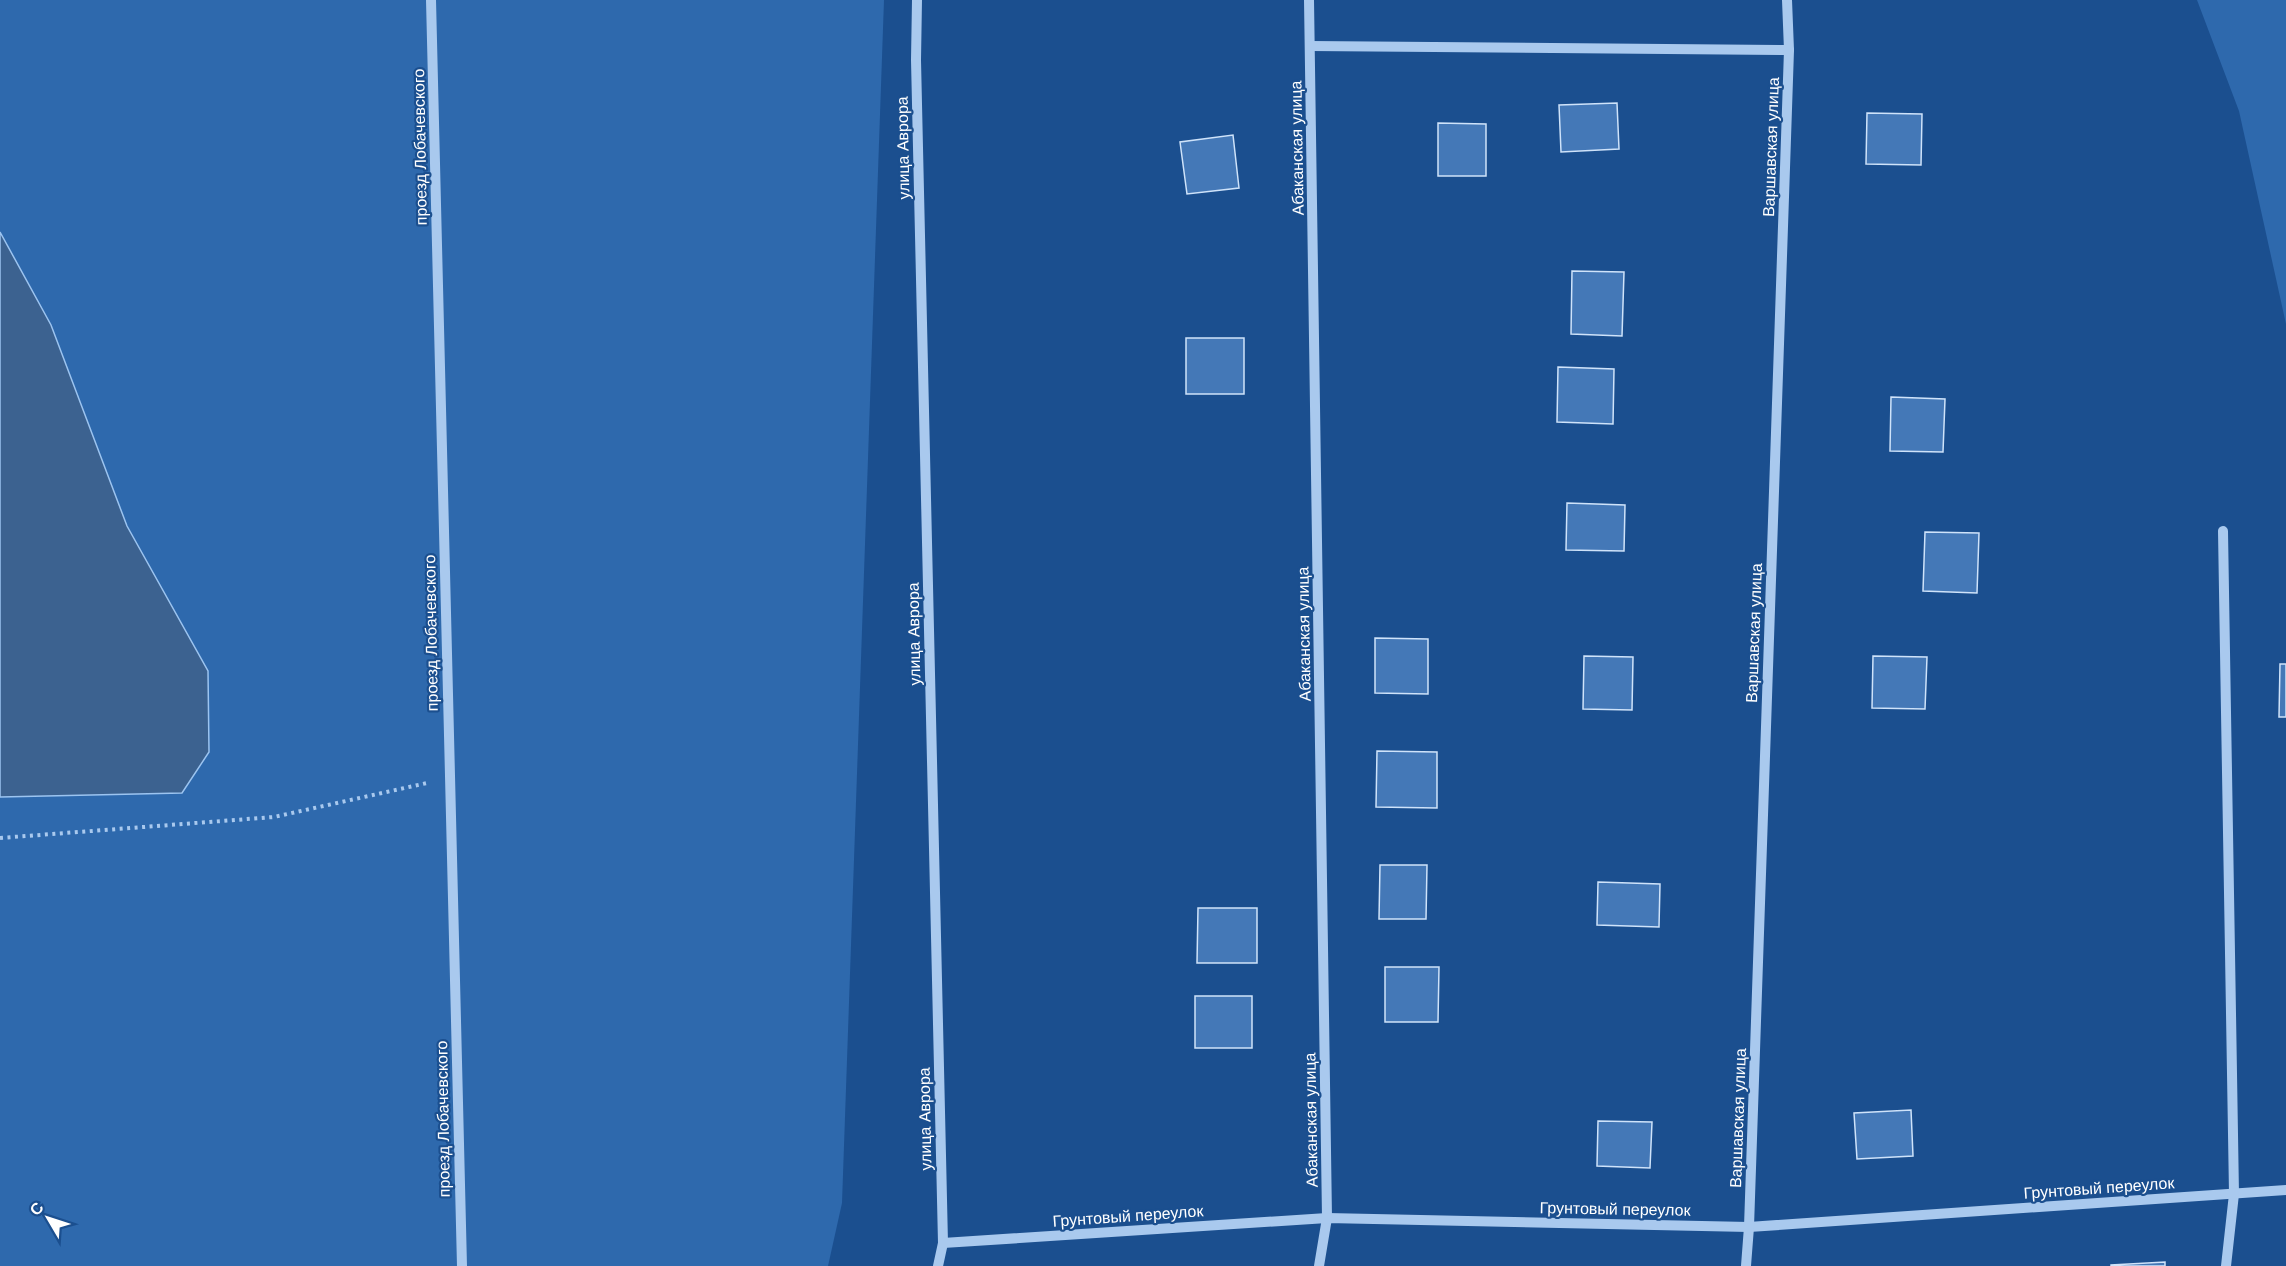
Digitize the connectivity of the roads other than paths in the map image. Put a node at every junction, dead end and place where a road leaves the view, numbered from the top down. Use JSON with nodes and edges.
{"nodes":[{"id":1,"x":431,"y":0,"type":"edge"},
{"id":2,"x":917,"y":0,"type":"edge"},
{"id":3,"x":1309,"y":0,"type":"edge"},
{"id":4,"x":1787,"y":0,"type":"edge"},
{"id":5,"x":1310,"y":46,"type":"junction"},
{"id":6,"x":1789,"y":50,"type":"junction"},
{"id":7,"x":2223,"y":531,"type":"dead end"},
{"id":8,"x":2286,"y":1190,"type":"edge"},
{"id":9,"x":2234,"y":1194,"type":"junction"},
{"id":10,"x":1327,"y":1218,"type":"junction"},
{"id":11,"x":1749,"y":1227,"type":"junction"},
{"id":12,"x":943,"y":1243,"type":"junction"},
{"id":13,"x":462,"y":1266,"type":"edge"},
{"id":14,"x":938,"y":1266,"type":"edge"},
{"id":15,"x":1319,"y":1266,"type":"edge"},
{"id":16,"x":1746,"y":1266,"type":"edge"},
{"id":17,"x":2226,"y":1266,"type":"edge"}],
"edges":[{"from":1,"to":13,"type":"street","name":"проезд Лобачевского"},
{"from":2,"to":12,"type":"street","name":"улица Аврора"},
{"from":3,"to":5,"type":"street","name":"Абаканская улица"},
{"from":4,"to":6,"type":"street","name":"Варшавская улица"},
{"from":5,"to":6,"type":"street"},
{"from":5,"to":10,"type":"street","name":"Абаканская улица"},
{"from":6,"to":11,"type":"street","name":"Варшавская улица"},
{"from":7,"to":9,"type":"street"},
{"from":8,"to":9,"type":"street","name":"Грунтовый переулок"},
{"from":9,"to":11,"type":"street","name":"Грунтовый переулок"},
{"from":9,"to":17,"type":"street"},
{"from":10,"to":11,"type":"street","name":"Грунтовый переулок"},
{"from":10,"to":12,"type":"street","name":"Грунтовый переулок"},
{"from":10,"to":15,"type":"street","name":"Абаканская улица"},
{"from":11,"to":16,"type":"street","name":"Варшавская улица"},
{"from":12,"to":14,"type":"street","name":"улица Аврора"}]}
